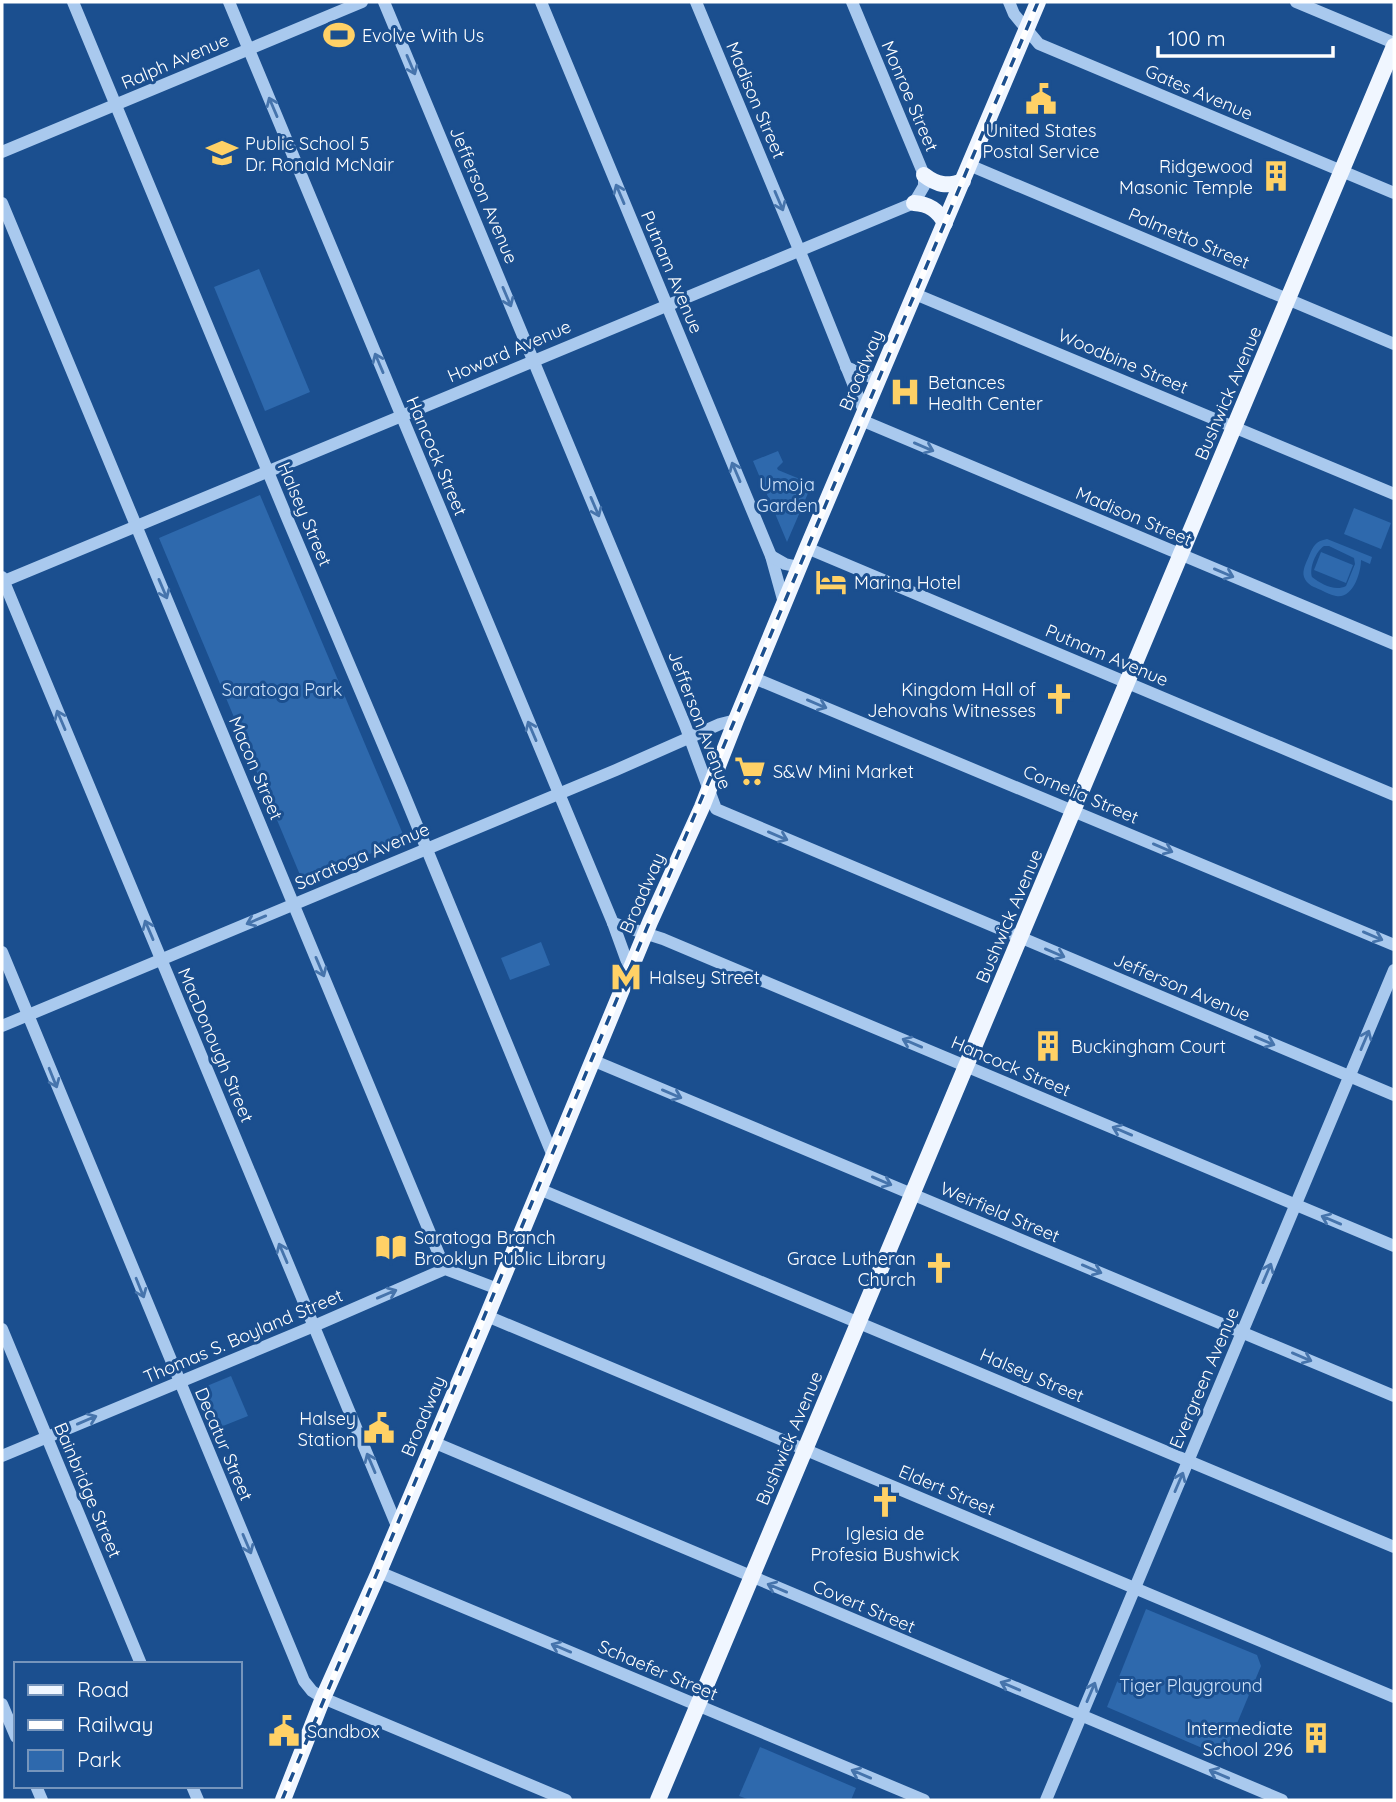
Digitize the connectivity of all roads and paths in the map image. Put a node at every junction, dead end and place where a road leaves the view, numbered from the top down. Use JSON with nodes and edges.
{"nodes":[{"id":1,"x":73,"y":2,"type":"edge"},
{"id":2,"x":229,"y":2,"type":"edge"},
{"id":3,"x":362,"y":2,"type":"edge"},
{"id":4,"x":384,"y":2,"type":"edge"},
{"id":5,"x":541,"y":2,"type":"edge"},
{"id":6,"x":696,"y":2,"type":"edge"},
{"id":7,"x":852,"y":2,"type":"edge"},
{"id":8,"x":1009,"y":2,"type":"edge"},
{"id":9,"x":1038,"y":2,"type":"edge"},
{"id":10,"x":1296,"y":2,"type":"edge"},
{"id":11,"x":1026,"y":29,"type":"junction"},
{"id":12,"x":1394,"y":44,"type":"edge"},
{"id":13,"x":248,"y":49,"type":"junction"},
{"id":14,"x":115,"y":104,"type":"junction"},
{"id":15,"x":2,"y":152,"type":"edge"},
{"id":16,"x":970,"y":165,"type":"junction"},
{"id":17,"x":1342,"y":171,"type":"junction"},
{"id":18,"x":924,"y":175,"type":"junction"},
{"id":19,"x":963,"y":181,"type":"junction"},
{"id":20,"x":1394,"y":193,"type":"edge"},
{"id":21,"x":2,"y":203,"type":"edge"},
{"id":22,"x":914,"y":203,"type":"junction"},
{"id":23,"x":945,"y":223,"type":"junction"},
{"id":24,"x":799,"y":250,"type":"junction"},
{"id":25,"x":915,"y":294,"type":"junction"},
{"id":26,"x":1288,"y":299,"type":"junction"},
{"id":27,"x":667,"y":304,"type":"junction"},
{"id":28,"x":1394,"y":344,"type":"edge"},
{"id":29,"x":534,"y":360,"type":"junction"},
{"id":30,"x":846,"y":367,"type":"junction"},
{"id":31,"x":878,"y":380,"type":"junction"},
{"id":32,"x":401,"y":415,"type":"junction"},
{"id":33,"x":863,"y":416,"type":"junction"},
{"id":34,"x":1236,"y":427,"type":"junction"},
{"id":35,"x":268,"y":471,"type":"junction"},
{"id":36,"x":1394,"y":494,"type":"edge"},
{"id":37,"x":136,"y":526,"type":"junction"},
{"id":38,"x":807,"y":548,"type":"junction"},
{"id":39,"x":1181,"y":555,"type":"junction"},
{"id":40,"x":771,"y":556,"type":"junction"},
{"id":41,"x":799,"y":568,"type":"junction"},
{"id":42,"x":2,"y":580,"type":"edge"},
{"id":43,"x":784,"y":603,"type":"junction"},
{"id":44,"x":1394,"y":644,"type":"edge"},
{"id":45,"x":754,"y":678,"type":"junction"},
{"id":46,"x":1128,"y":683,"type":"junction"},
{"id":47,"x":736,"y":720,"type":"junction"},
{"id":48,"x":690,"y":737,"type":"junction"},
{"id":49,"x":708,"y":792,"type":"junction"},
{"id":50,"x":558,"y":794,"type":"junction"},
{"id":51,"x":1394,"y":795,"type":"edge"},
{"id":52,"x":1074,"y":810,"type":"junction"},
{"id":53,"x":427,"y":848,"type":"junction"},
{"id":54,"x":294,"y":904,"type":"junction"},
{"id":55,"x":613,"y":923,"type":"junction"},
{"id":56,"x":645,"y":934,"type":"junction"},
{"id":57,"x":1020,"y":938,"type":"junction"},
{"id":58,"x":1394,"y":945,"type":"edge"},
{"id":59,"x":2,"y":952,"type":"edge"},
{"id":60,"x":161,"y":960,"type":"junction"},
{"id":61,"x":1394,"y":970,"type":"edge"},
{"id":62,"x":630,"y":971,"type":"junction"},
{"id":63,"x":27,"y":1015,"type":"junction"},
{"id":64,"x":2,"y":1026,"type":"edge"},
{"id":65,"x":593,"y":1060,"type":"junction"},
{"id":66,"x":967,"y":1066,"type":"junction"},
{"id":67,"x":1349,"y":1077,"type":"junction"},
{"id":68,"x":1394,"y":1096,"type":"edge"},
{"id":69,"x":553,"y":1156,"type":"junction"},
{"id":70,"x":539,"y":1189,"type":"junction"},
{"id":71,"x":913,"y":1194,"type":"junction"},
{"id":72,"x":1296,"y":1205,"type":"junction"},
{"id":73,"x":1394,"y":1246,"type":"edge"},
{"id":74,"x":445,"y":1269,"type":"junction"},
{"id":75,"x":498,"y":1289,"type":"junction"},
{"id":76,"x":487,"y":1316,"type":"junction"},
{"id":77,"x":859,"y":1322,"type":"junction"},
{"id":78,"x":314,"y":1326,"type":"junction"},
{"id":79,"x":2,"y":1329,"type":"edge"},
{"id":80,"x":1242,"y":1333,"type":"junction"},
{"id":81,"x":179,"y":1382,"type":"junction"},
{"id":82,"x":1394,"y":1396,"type":"edge"},
{"id":83,"x":47,"y":1437,"type":"junction"},
{"id":84,"x":433,"y":1442,"type":"junction"},
{"id":85,"x":806,"y":1450,"type":"junction"},
{"id":86,"x":2,"y":1456,"type":"edge"},
{"id":87,"x":1188,"y":1460,"type":"junction"},
{"id":88,"x":397,"y":1526,"type":"junction"},
{"id":89,"x":1394,"y":1547,"type":"edge"},
{"id":90,"x":379,"y":1572,"type":"junction"},
{"id":91,"x":752,"y":1577,"type":"junction"},
{"id":92,"x":1135,"y":1588,"type":"junction"},
{"id":93,"x":140,"y":1662,"type":"edge"},
{"id":94,"x":1394,"y":1697,"type":"edge"},
{"id":95,"x":323,"y":1698,"type":"junction"},
{"id":96,"x":2,"y":1704,"type":"edge"},
{"id":97,"x":698,"y":1705,"type":"junction"},
{"id":98,"x":1081,"y":1716,"type":"junction"},
{"id":99,"x":14,"y":1733,"type":"edge"},
{"id":100,"x":283,"y":1800,"type":"edge"},
{"id":101,"x":566,"y":1800,"type":"edge"},
{"id":102,"x":658,"y":1800,"type":"edge"},
{"id":103,"x":924,"y":1800,"type":"edge"},
{"id":104,"x":1046,"y":1800,"type":"edge"},
{"id":105,"x":1282,"y":1800,"type":"edge"}],
"edges":[{"from":1,"to":14,"type":"street","name":"Halsey Street"},
{"from":2,"to":13,"type":"street","name":"Hancock Street"},
{"from":3,"to":13,"type":"street","name":"Ralph Avenue"},
{"from":4,"to":29,"type":"street","name":"Jefferson Avenue","one_way":true},
{"from":27,"to":5,"type":"street","name":"Putnam Avenue","one_way":true},
{"from":6,"to":24,"type":"street","name":"Madison Street","one_way":true},
{"from":7,"to":18,"type":"street","name":"Monroe Street"},
{"from":8,"to":11,"type":"street","name":"Gates Avenue"},
{"from":9,"to":11,"type":"main road","name":"Broadway"},
{"from":10,"to":12,"type":"street"},
{"from":11,"to":16,"type":"main road","name":"Broadway"},
{"from":11,"to":17,"type":"street","name":"Gates Avenue"},
{"from":12,"to":17,"type":"main road","name":"Bushwick Avenue"},
{"from":13,"to":14,"type":"street","name":"Ralph Avenue"},
{"from":32,"to":13,"type":"street","name":"Hancock Street","one_way":true},
{"from":14,"to":15,"type":"street","name":"Ralph Avenue"},
{"from":14,"to":35,"type":"street","name":"Halsey Street"},
{"from":16,"to":19,"type":"main road","name":"Broadway"},
{"from":16,"to":26,"type":"street","name":"Palmetto Street"},
{"from":17,"to":20,"type":"street","name":"Gates Avenue"},
{"from":17,"to":26,"type":"main road","name":"Bushwick Avenue"},
{"from":18,"to":19,"type":"main road"},
{"from":18,"to":22,"type":"street","name":"Monroe Street"},
{"from":19,"to":23,"type":"main road","name":"Broadway"},
{"from":21,"to":37,"type":"street","name":"Macon Street"},
{"from":22,"to":23,"type":"main road"},
{"from":22,"to":24,"type":"street","name":"Howard Avenue"},
{"from":23,"to":25,"type":"main road","name":"Broadway"},
{"from":24,"to":27,"type":"street","name":"Howard Avenue"},
{"from":24,"to":30,"type":"street","name":"Madison Street"},
{"from":25,"to":31,"type":"main road","name":"Broadway"},
{"from":25,"to":34,"type":"street","name":"Woodbine Street"},
{"from":26,"to":28,"type":"street","name":"Palmetto Street"},
{"from":26,"to":34,"type":"main road","name":"Bushwick Avenue"},
{"from":27,"to":29,"type":"street","name":"Howard Avenue"},
{"from":40,"to":27,"type":"street","name":"Putnam Avenue","one_way":true},
{"from":29,"to":32,"type":"street","name":"Howard Avenue"},
{"from":29,"to":48,"type":"street","name":"Jefferson Avenue","one_way":true},
{"from":30,"to":31,"type":"street"},
{"from":30,"to":33,"type":"street","name":"Madison Street"},
{"from":31,"to":33,"type":"main road","name":"Broadway"},
{"from":32,"to":35,"type":"street","name":"Howard Avenue"},
{"from":50,"to":32,"type":"street","name":"Hancock Street","one_way":true},
{"from":33,"to":38,"type":"main road","name":"Broadway"},
{"from":33,"to":39,"type":"street","name":"Madison Street","one_way":true},
{"from":34,"to":36,"type":"street","name":"Woodbine Street"},
{"from":34,"to":39,"type":"main road","name":"Bushwick Avenue"},
{"from":35,"to":37,"type":"street","name":"Howard Avenue"},
{"from":35,"to":53,"type":"street","name":"Halsey Street"},
{"from":37,"to":42,"type":"street","name":"Howard Avenue"},
{"from":37,"to":54,"type":"street","name":"Macon Street","one_way":true},
{"from":38,"to":41,"type":"main road","name":"Broadway"},
{"from":38,"to":46,"type":"street","name":"Putnam Avenue"},
{"from":39,"to":44,"type":"street","name":"Madison Street","one_way":true},
{"from":39,"to":46,"type":"main road","name":"Bushwick Avenue"},
{"from":40,"to":41,"type":"street"},
{"from":40,"to":43,"type":"street","name":"Putnam Avenue"},
{"from":41,"to":43,"type":"main road","name":"Broadway"},
{"from":60,"to":42,"type":"street","name":"MacDonough Street","one_way":true},
{"from":43,"to":45,"type":"main road","name":"Broadway"},
{"from":45,"to":47,"type":"main road","name":"Broadway"},
{"from":45,"to":52,"type":"street","name":"Cornelia Street","one_way":true},
{"from":46,"to":51,"type":"street","name":"Putnam Avenue"},
{"from":46,"to":52,"type":"main road","name":"Bushwick Avenue"},
{"from":47,"to":48,"type":"street","name":"Saratoga Avenue"},
{"from":47,"to":49,"type":"main road","name":"Broadway"},
{"from":48,"to":49,"type":"street","name":"Jefferson Avenue"},
{"from":48,"to":50,"type":"street","name":"Saratoga Avenue"},
{"from":49,"to":56,"type":"main road","name":"Broadway"},
{"from":49,"to":57,"type":"street","name":"Jefferson Avenue","one_way":true},
{"from":50,"to":53,"type":"street","name":"Saratoga Avenue"},
{"from":50,"to":55,"type":"street","name":"Hancock Street"},
{"from":52,"to":57,"type":"main road","name":"Bushwick Avenue"},
{"from":52,"to":58,"type":"street","name":"Cornelia Street","one_way":true},
{"from":53,"to":54,"type":"street","name":"Saratoga Avenue"},
{"from":53,"to":69,"type":"street","name":"Halsey Street"},
{"from":54,"to":60,"type":"street","name":"Saratoga Avenue","one_way":true},
{"from":54,"to":74,"type":"street","name":"Macon Street","one_way":true},
{"from":55,"to":56,"type":"street","name":"Hancock Street"},
{"from":55,"to":62,"type":"street","name":"Hancock Street"},
{"from":56,"to":62,"type":"main road","name":"Broadway"},
{"from":66,"to":56,"type":"street","name":"Hancock Street","one_way":true},
{"from":57,"to":66,"type":"main road","name":"Bushwick Avenue"},
{"from":57,"to":67,"type":"street","name":"Jefferson Avenue","one_way":true},
{"from":59,"to":63,"type":"street","name":"Decatur Street"},
{"from":60,"to":63,"type":"street","name":"Saratoga Avenue"},
{"from":78,"to":60,"type":"street","name":"MacDonough Street","one_way":true},
{"from":67,"to":61,"type":"street","name":"Evergreen Avenue","one_way":true},
{"from":62,"to":65,"type":"main road","name":"Broadway"},
{"from":63,"to":64,"type":"street","name":"Saratoga Avenue"},
{"from":63,"to":81,"type":"street","name":"Decatur Street","one_way":true},
{"from":65,"to":69,"type":"main road","name":"Broadway"},
{"from":65,"to":71,"type":"street","name":"Weirfield Street","one_way":true},
{"from":66,"to":71,"type":"main road","name":"Bushwick Avenue"},
{"from":72,"to":66,"type":"street","name":"Hancock Street","one_way":true},
{"from":67,"to":68,"type":"street","name":"Jefferson Avenue"},
{"from":67,"to":72,"type":"street","name":"Evergreen Avenue"},
{"from":69,"to":70,"type":"main road","name":"Broadway"},
{"from":70,"to":75,"type":"main road","name":"Broadway"},
{"from":70,"to":77,"type":"street","name":"Halsey Street"},
{"from":71,"to":77,"type":"main road","name":"Bushwick Avenue"},
{"from":71,"to":80,"type":"street","name":"Weirfield Street","one_way":true},
{"from":73,"to":72,"type":"street","name":"Hancock Street","one_way":true},
{"from":80,"to":72,"type":"street","name":"Evergreen Avenue","one_way":true},
{"from":74,"to":75,"type":"street"},
{"from":78,"to":74,"type":"street","name":"Thomas S. Boyland Street","one_way":true},
{"from":75,"to":76,"type":"main road","name":"Broadway"},
{"from":76,"to":84,"type":"main road","name":"Broadway"},
{"from":76,"to":85,"type":"street","name":"Eldert Street"},
{"from":77,"to":85,"type":"main road","name":"Bushwick Avenue"},
{"from":77,"to":87,"type":"street","name":"Halsey Street"},
{"from":78,"to":81,"type":"street","name":"Thomas S. Boyland Street"},
{"from":88,"to":78,"type":"street","name":"MacDonough Street","one_way":true},
{"from":79,"to":83,"type":"street","name":"Bainbridge Street"},
{"from":80,"to":82,"type":"street","name":"Weirfield Street","one_way":true},
{"from":80,"to":87,"type":"street","name":"Evergreen Avenue"},
{"from":83,"to":81,"type":"street","name":"Thomas S. Boyland Street","one_way":true},
{"from":81,"to":95,"type":"street","name":"Decatur Street","one_way":true},
{"from":83,"to":86,"type":"street","name":"Thomas S. Boyland Street"},
{"from":83,"to":93,"type":"street","name":"Bainbridge Street"},
{"from":84,"to":88,"type":"main road","name":"Broadway"},
{"from":84,"to":91,"type":"street","name":"Covert Street"},
{"from":85,"to":91,"type":"main road","name":"Bushwick Avenue"},
{"from":85,"to":92,"type":"street","name":"Eldert Street"},
{"from":87,"to":89,"type":"street","name":"Halsey Street"},
{"from":92,"to":87,"type":"street","name":"Evergreen Avenue","one_way":true},
{"from":88,"to":90,"type":"main road","name":"Broadway"},
{"from":90,"to":95,"type":"main road","name":"Broadway"},
{"from":97,"to":90,"type":"street","name":"Schaefer Street","one_way":true},
{"from":91,"to":97,"type":"main road","name":"Bushwick Avenue"},
{"from":98,"to":91,"type":"street","name":"Covert Street","one_way":true},
{"from":92,"to":94,"type":"street","name":"Eldert Street"},
{"from":98,"to":92,"type":"street","name":"Evergreen Avenue","one_way":true},
{"from":95,"to":100,"type":"main road","name":"Broadway"},
{"from":95,"to":101,"type":"street","name":"Decatur Street"},
{"from":96,"to":99,"type":"street"},
{"from":97,"to":102,"type":"main road","name":"Bushwick Avenue"},
{"from":103,"to":97,"type":"street","name":"Schaefer Street","one_way":true},
{"from":98,"to":104,"type":"street","name":"Evergreen Avenue"},
{"from":105,"to":98,"type":"street","name":"Covert Street","one_way":true}]}
